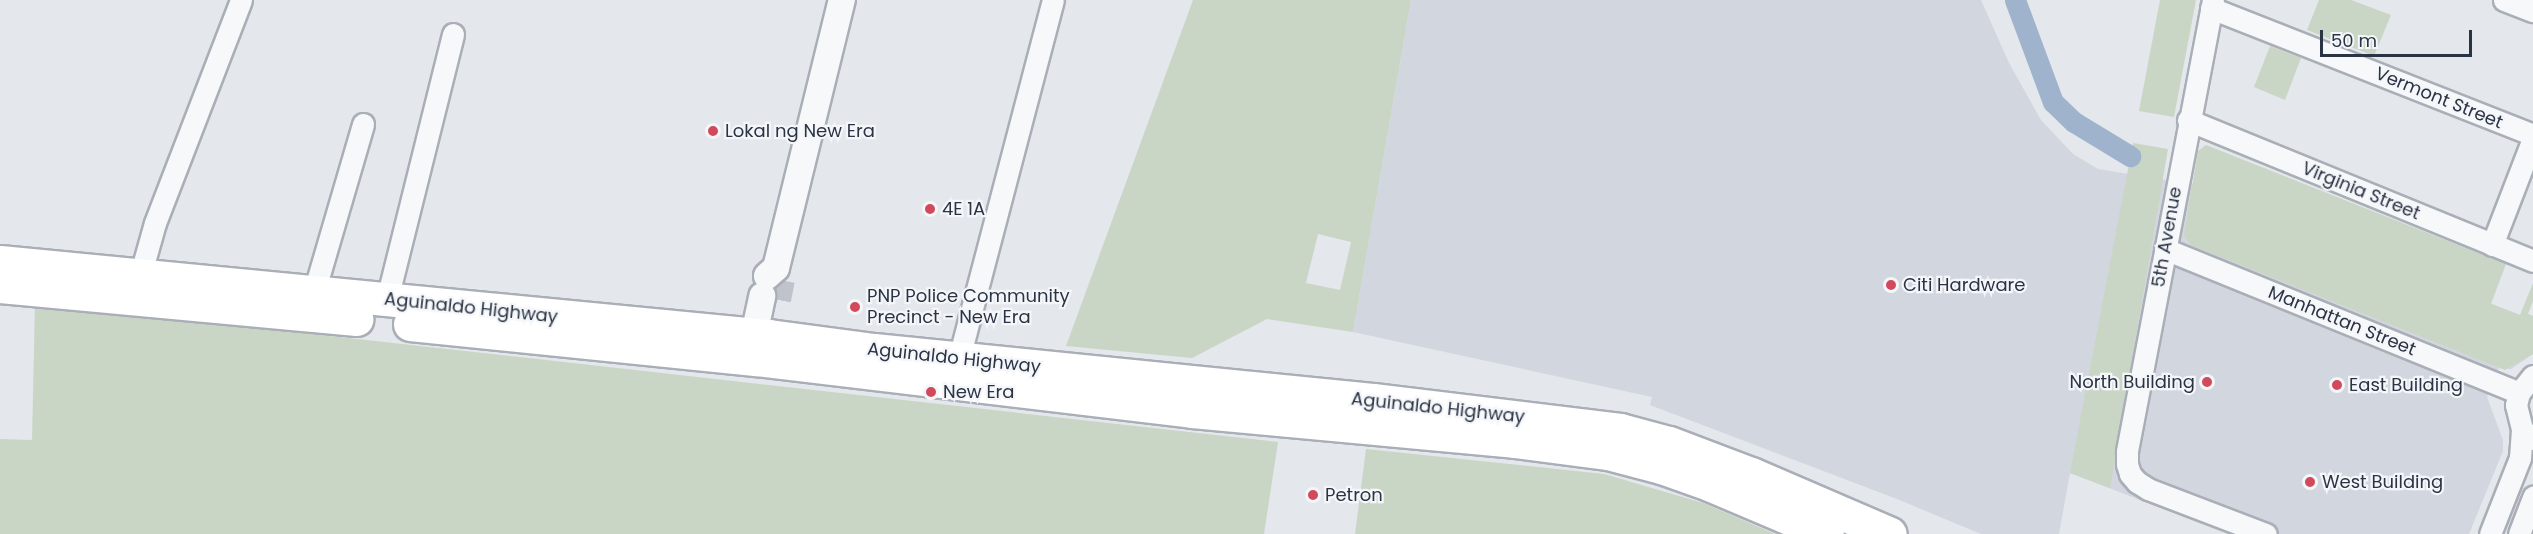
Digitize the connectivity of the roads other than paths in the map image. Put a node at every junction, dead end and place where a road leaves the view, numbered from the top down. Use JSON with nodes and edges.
{"nodes":[{"id":1,"x":241,"y":0,"type":"edge"},
{"id":2,"x":842,"y":0,"type":"edge"},
{"id":3,"x":1053,"y":0,"type":"edge"},
{"id":4,"x":2504,"y":0,"type":"edge"},
{"id":5,"x":2212,"y":4,"type":"edge"},
{"id":6,"x":2533,"y":11,"type":"edge"},
{"id":7,"x":453,"y":34,"type":"dead end"},
{"id":8,"x":2188,"y":120,"type":"junction"},
{"id":9,"x":363,"y":124,"type":"dead end"},
{"id":10,"x":2533,"y":137,"type":"edge"},
{"id":11,"x":2492,"y":244,"type":"junction"},
{"id":12,"x":2165,"y":249,"type":"junction"},
{"id":13,"x":2533,"y":261,"type":"edge"},
{"id":14,"x":0,"y":262,"type":"edge"},
{"id":15,"x":0,"y":286,"type":"edge"},
{"id":16,"x":137,"y":287,"type":"junction"},
{"id":17,"x":314,"y":292,"type":"junction"},
{"id":18,"x":387,"y":299,"type":"junction"},
{"id":19,"x":760,"y":343,"type":"junction"},
{"id":20,"x":959,"y":358,"type":"junction"},
{"id":21,"x":2533,"y":376,"type":"edge"},
{"id":22,"x":1021,"y":377,"type":"junction"},
{"id":23,"x":2518,"y":393,"type":"junction"},
{"id":24,"x":2528,"y":434,"type":"edge"},
{"id":25,"x":2533,"y":496,"type":"edge"},
{"id":26,"x":1879,"y":532,"type":"edge"},
{"id":27,"x":1827,"y":534,"type":"edge"},
{"id":28,"x":2266,"y":534,"type":"edge"},
{"id":29,"x":2490,"y":534,"type":"edge"},
{"id":30,"x":2519,"y":534,"type":"edge"}],
"edges":[{"from":1,"to":16,"type":"street"},
{"from":2,"to":19,"type":"street"},
{"from":3,"to":20,"type":"street"},
{"from":4,"to":6,"type":"street"},
{"from":5,"to":8,"type":"street","name":"5th Avenue"},
{"from":5,"to":10,"type":"street","name":"Vermont Street"},
{"from":7,"to":18,"type":"street"},
{"from":8,"to":11,"type":"street","name":"Virginia Street"},
{"from":8,"to":12,"type":"street","name":"5th Avenue"},
{"from":9,"to":17,"type":"street"},
{"from":10,"to":11,"type":"street"},
{"from":11,"to":13,"type":"street","name":"Virginia Street"},
{"from":12,"to":23,"type":"street","name":"Manhattan Street"},
{"from":12,"to":28,"type":"street","name":"5th Avenue"},
{"from":14,"to":16,"type":"main road","name":"Aguinaldo Highway"},
{"from":15,"to":16,"type":"main road","name":"Aguinaldo Highway"},
{"from":16,"to":17,"type":"main road","name":"Aguinaldo Highway"},
{"from":16,"to":19,"type":"main road","name":"Aguinaldo Highway"},
{"from":17,"to":18,"type":"main road","name":"Aguinaldo Highway"},
{"from":18,"to":19,"type":"main road","name":"Aguinaldo Highway"},
{"from":19,"to":20,"type":"main road","name":"Aguinaldo Highway"},
{"from":19,"to":22,"type":"main road","name":"Aguinaldo Highway"},
{"from":20,"to":22,"type":"main road","name":"Aguinaldo Highway"},
{"from":21,"to":23,"type":"street"},
{"from":22,"to":26,"type":"main road","name":"Aguinaldo Highway"},
{"from":22,"to":27,"type":"main road","name":"Aguinaldo Highway"},
{"from":23,"to":24,"type":"street"},
{"from":24,"to":29,"type":"street"},
{"from":25,"to":30,"type":"street"}]}
